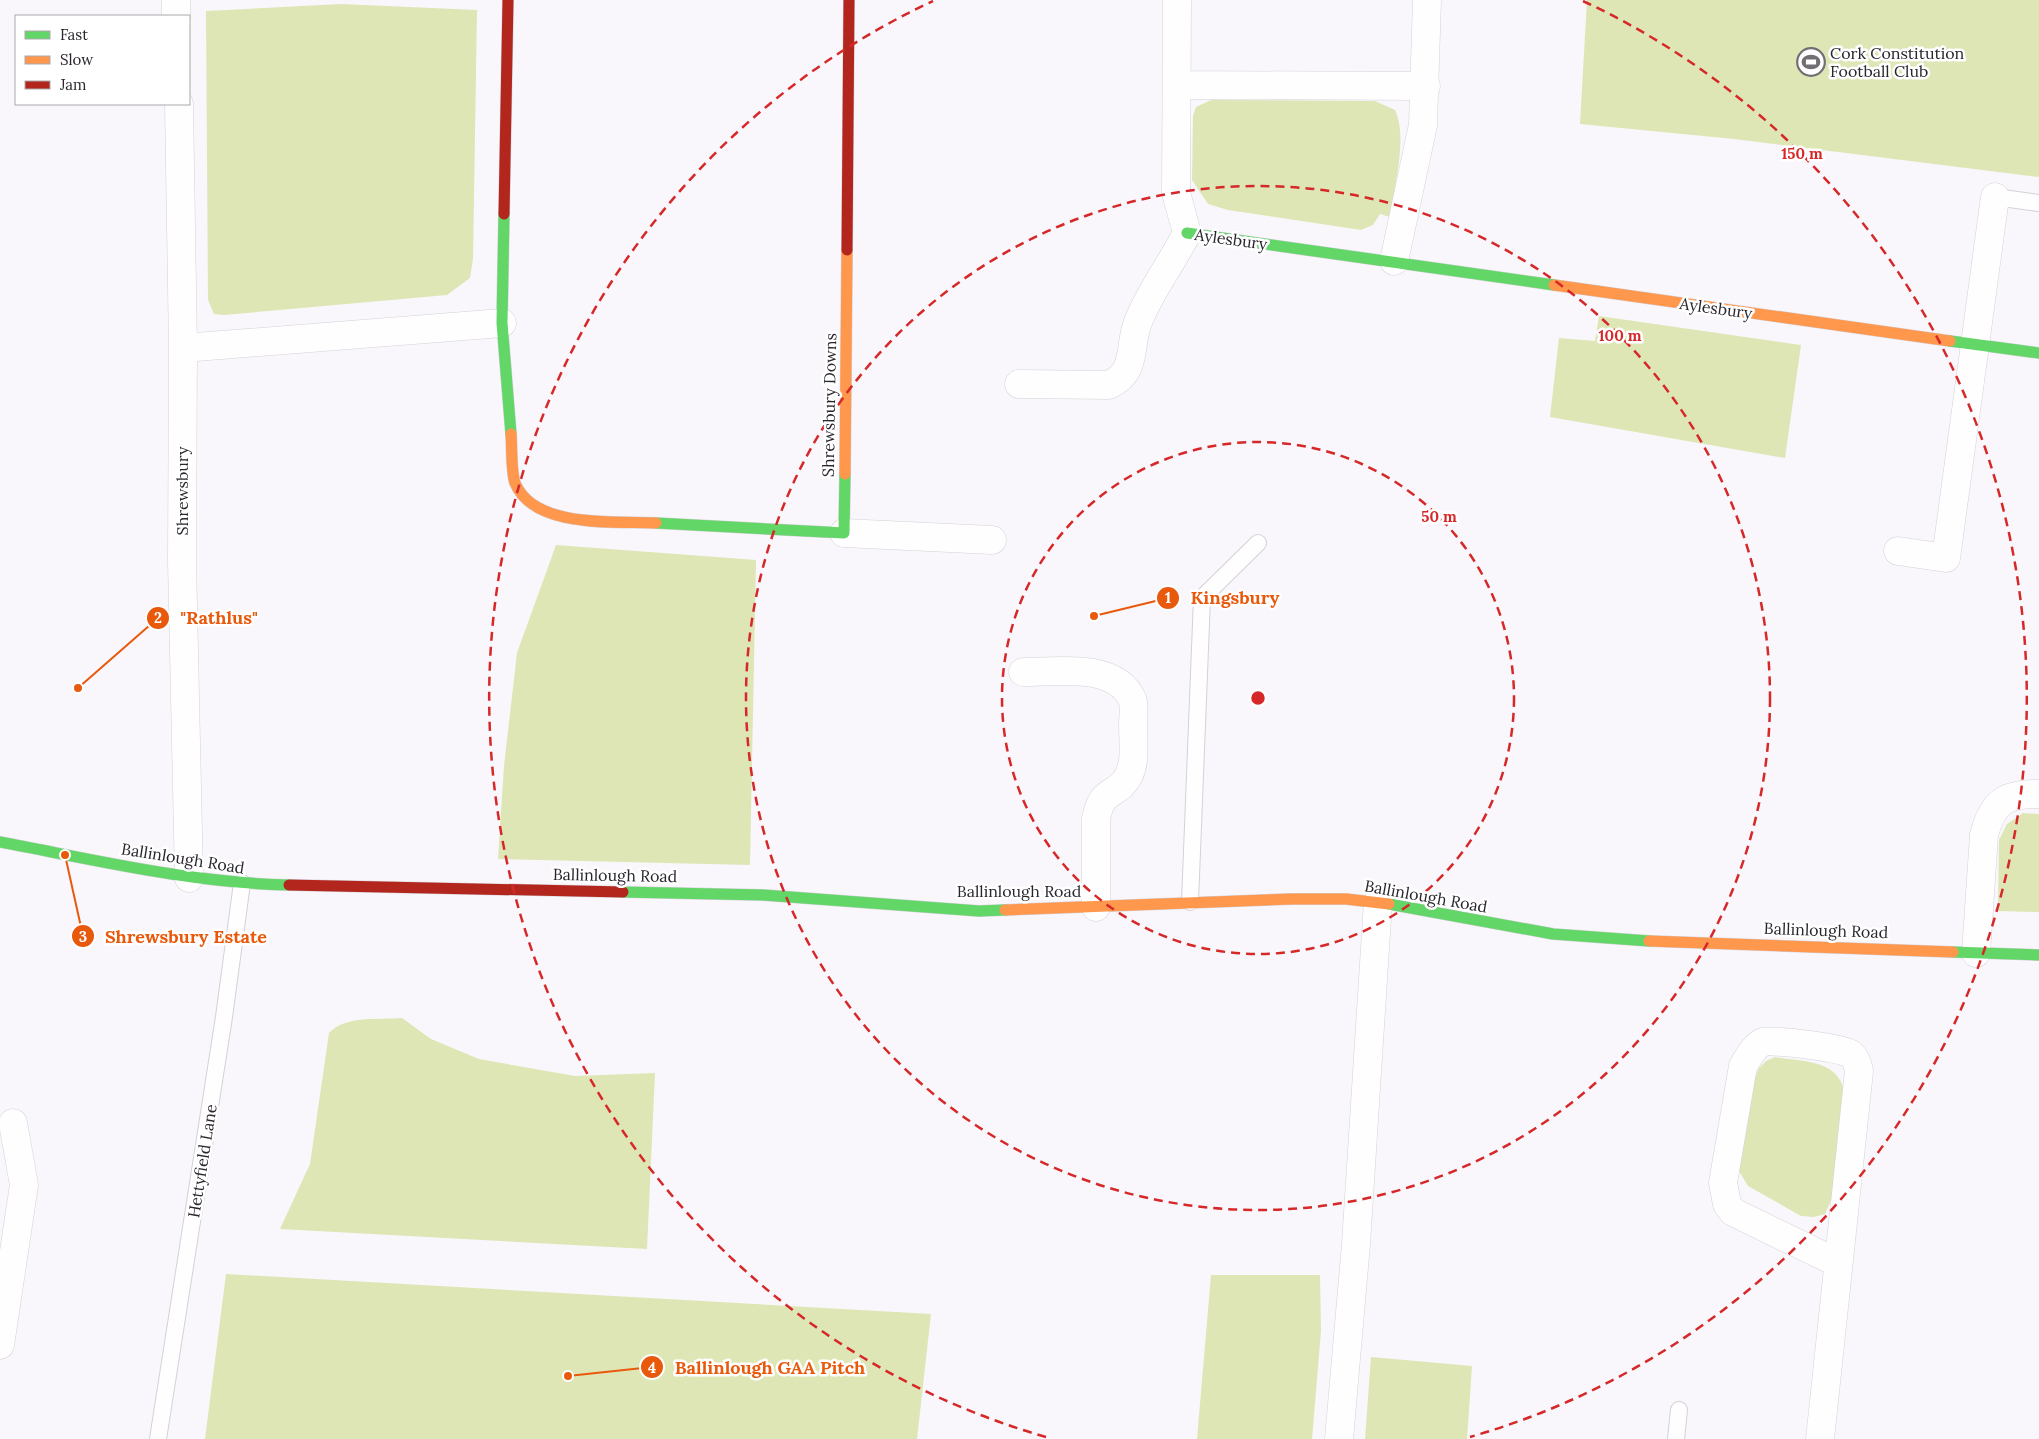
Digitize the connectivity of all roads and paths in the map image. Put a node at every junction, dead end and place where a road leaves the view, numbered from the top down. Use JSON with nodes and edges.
{"nodes":[{"id":1,"x":176,"y":0,"type":"edge"},
{"id":2,"x":508,"y":0,"type":"edge"},
{"id":3,"x":849,"y":0,"type":"edge"},
{"id":4,"x":1177,"y":0,"type":"edge"},
{"id":5,"x":1427,"y":0,"type":"edge"},
{"id":6,"x":176,"y":15,"type":"edge"},
{"id":7,"x":1177,"y":85,"type":"junction"},
{"id":8,"x":1426,"y":86,"type":"junction"},
{"id":9,"x":179,"y":105,"type":"edge"},
{"id":10,"x":1994,"y":197,"type":"joint"},
{"id":11,"x":2039,"y":203,"type":"edge"},
{"id":12,"x":1187,"y":233,"type":"junction"},
{"id":13,"x":1394,"y":261,"type":"junction"},
{"id":14,"x":502,"y":323,"type":"junction"},
{"id":15,"x":1974,"y":345,"type":"junction"},
{"id":16,"x":183,"y":348,"type":"junction"},
{"id":17,"x":2039,"y":354,"type":"edge"},
{"id":18,"x":1020,"y":384,"type":"dead end"},
{"id":19,"x":844,"y":532,"type":"junction"},
{"id":20,"x":992,"y":540,"type":"dead end"},
{"id":21,"x":1258,"y":543,"type":"dead end"},
{"id":22,"x":1898,"y":551,"type":"dead end"},
{"id":23,"x":1023,"y":672,"type":"dead end"},
{"id":24,"x":2039,"y":794,"type":"edge"},
{"id":25,"x":0,"y":842,"type":"edge"},
{"id":26,"x":189,"y":878,"type":"junction"},
{"id":27,"x":242,"y":883,"type":"junction"},
{"id":28,"x":1190,"y":902,"type":"junction"},
{"id":29,"x":1378,"y":902,"type":"junction"},
{"id":30,"x":1096,"y":907,"type":"junction"},
{"id":31,"x":1976,"y":953,"type":"junction"},
{"id":32,"x":2039,"y":955,"type":"edge"},
{"id":33,"x":13,"y":1123,"type":"dead end"},
{"id":34,"x":1838,"y":1263,"type":"junction"},
{"id":35,"x":0,"y":1345,"type":"edge"},
{"id":36,"x":1679,"y":1410,"type":"dead end"},
{"id":37,"x":158,"y":1439,"type":"edge"},
{"id":38,"x":1339,"y":1439,"type":"edge"},
{"id":39,"x":1676,"y":1439,"type":"edge"},
{"id":40,"x":1820,"y":1439,"type":"edge"}],
"edges":[{"from":1,"to":6,"type":"street"},
{"from":2,"to":14,"type":"street"},
{"from":3,"to":19,"type":"street","name":"Shrewsbury Downs"},
{"from":4,"to":7,"type":"street","name":"Aylesbury"},
{"from":5,"to":8,"type":"street"},
{"from":7,"to":8,"type":"street"},
{"from":7,"to":12,"type":"street","name":"Aylesbury"},
{"from":8,"to":13,"type":"street"},
{"from":9,"to":16,"type":"street","name":"Shrewsbury"},
{"from":10,"to":11,"type":"lane"},
{"from":10,"to":15,"type":"street"},
{"from":12,"to":13,"type":"street","name":"Aylesbury"},
{"from":12,"to":18,"type":"street"},
{"from":13,"to":15,"type":"street","name":"Aylesbury"},
{"from":14,"to":16,"type":"street"},
{"from":14,"to":19,"type":"street"},
{"from":15,"to":17,"type":"street","name":"Aylesbury"},
{"from":15,"to":22,"type":"street"},
{"from":16,"to":26,"type":"street","name":"Shrewsbury"},
{"from":19,"to":20,"type":"street"},
{"from":21,"to":28,"type":"lane"},
{"from":23,"to":30,"type":"street"},
{"from":24,"to":31,"type":"street"},
{"from":25,"to":26,"type":"street","name":"Ballinlough Road"},
{"from":26,"to":27,"type":"street","name":"Ballinlough Road"},
{"from":27,"to":30,"type":"street","name":"Ballinlough Road"},
{"from":27,"to":37,"type":"lane","name":"Hettyfield Lane"},
{"from":28,"to":29,"type":"street","name":"Ballinlough Road"},
{"from":28,"to":30,"type":"street","name":"Ballinlough Road"},
{"from":29,"to":31,"type":"street","name":"Ballinlough Road"},
{"from":29,"to":38,"type":"street"},
{"from":31,"to":32,"type":"street","name":"Ballinlough Road"},
{"from":33,"to":35,"type":"street"},
{"from":34,"to":34,"type":"street"},
{"from":34,"to":40,"type":"street"},
{"from":36,"to":39,"type":"lane"}]}
